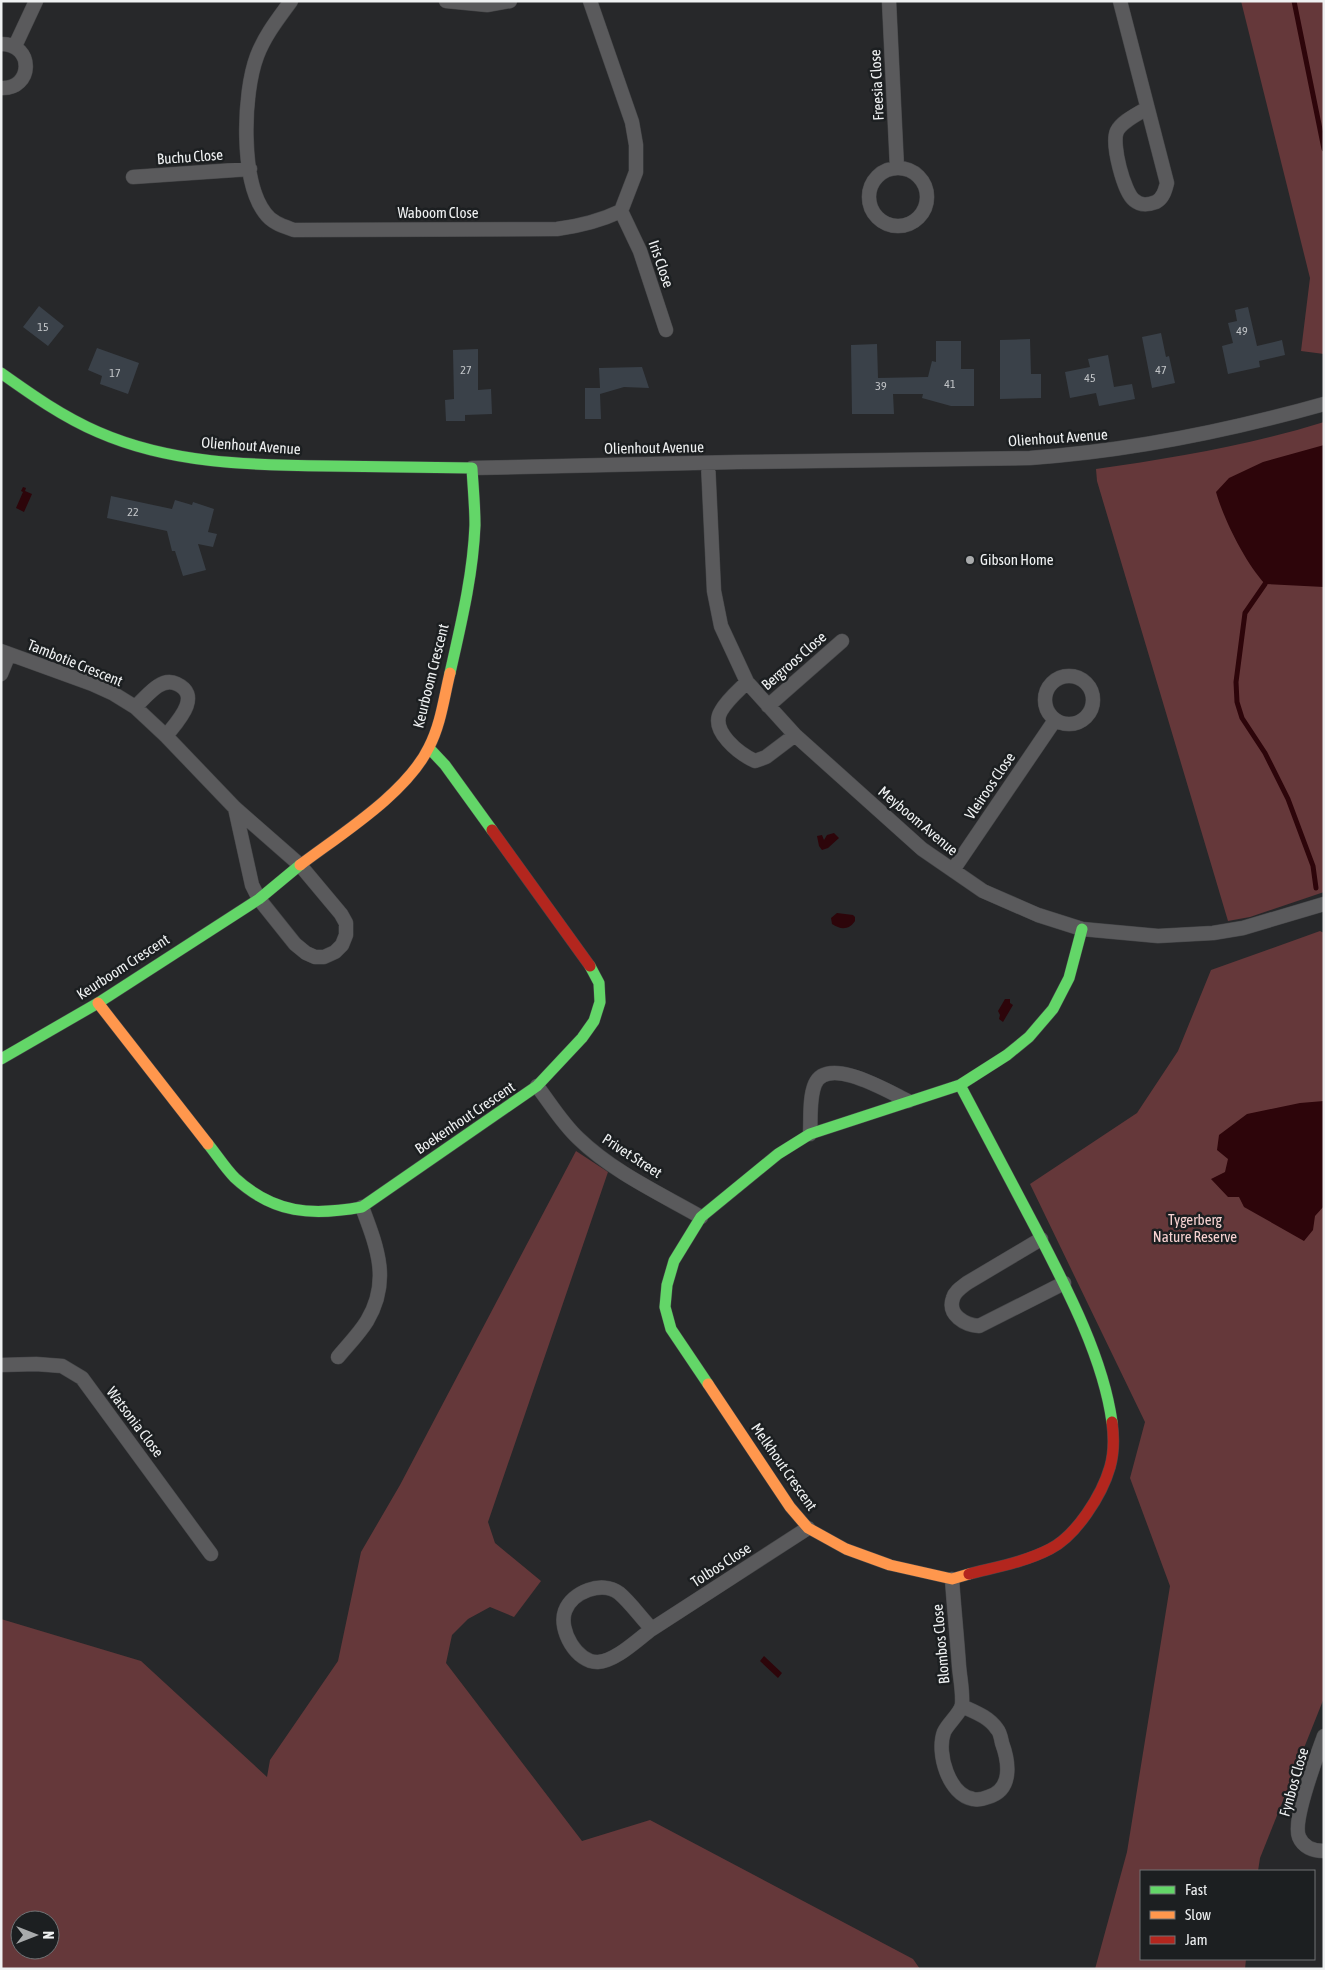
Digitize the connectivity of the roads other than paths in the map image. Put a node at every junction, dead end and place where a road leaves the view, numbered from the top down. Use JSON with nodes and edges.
{"nodes":[{"id":1,"x":36,"y":1,"type":"edge"},
{"id":2,"x":291,"y":1,"type":"edge"},
{"id":3,"x":446,"y":1,"type":"edge"},
{"id":4,"x":510,"y":1,"type":"edge"},
{"id":5,"x":590,"y":1,"type":"edge"},
{"id":6,"x":890,"y":1,"type":"edge"},
{"id":7,"x":1120,"y":1,"type":"edge"},
{"id":8,"x":8,"y":45,"type":"edge"},
{"id":9,"x":1,"y":88,"type":"edge"},
{"id":10,"x":1147,"y":108,"type":"junction"},
{"id":11,"x":897,"y":168,"type":"junction"},
{"id":12,"x":250,"y":169,"type":"junction"},
{"id":13,"x":133,"y":177,"type":"dead end"},
{"id":14,"x":621,"y":211,"type":"junction"},
{"id":15,"x":666,"y":330,"type":"dead end"},
{"id":16,"x":1,"y":373,"type":"edge"},
{"id":17,"x":1324,"y":404,"type":"edge"},
{"id":18,"x":708,"y":463,"type":"junction"},
{"id":19,"x":472,"y":468,"type":"junction"},
{"id":20,"x":842,"y":641,"type":"dead end"},
{"id":21,"x":5,"y":653,"type":"edge"},
{"id":22,"x":1,"y":674,"type":"edge"},
{"id":23,"x":747,"y":682,"type":"junction"},
{"id":24,"x":768,"y":706,"type":"junction"},
{"id":25,"x":135,"y":707,"type":"junction"},
{"id":26,"x":1055,"y":720,"type":"dead end"},
{"id":27,"x":795,"y":735,"type":"junction"},
{"id":28,"x":166,"y":736,"type":"junction"},
{"id":29,"x":428,"y":748,"type":"junction"},
{"id":30,"x":235,"y":808,"type":"junction"},
{"id":31,"x":300,"y":865,"type":"junction"},
{"id":32,"x":953,"y":870,"type":"junction"},
{"id":33,"x":259,"y":899,"type":"junction"},
{"id":34,"x":1324,"y":904,"type":"edge"},
{"id":35,"x":1082,"y":929,"type":"junction"},
{"id":36,"x":98,"y":1004,"type":"junction"},
{"id":37,"x":1,"y":1059,"type":"edge"},
{"id":38,"x":960,"y":1085,"type":"junction"},
{"id":39,"x":537,"y":1086,"type":"junction"},
{"id":40,"x":908,"y":1101,"type":"junction"},
{"id":41,"x":810,"y":1134,"type":"junction"},
{"id":42,"x":362,"y":1207,"type":"junction"},
{"id":43,"x":701,"y":1216,"type":"junction"},
{"id":44,"x":1041,"y":1239,"type":"junction"},
{"id":45,"x":1064,"y":1283,"type":"junction"},
{"id":46,"x":338,"y":1357,"type":"dead end"},
{"id":47,"x":1,"y":1365,"type":"edge"},
{"id":48,"x":808,"y":1528,"type":"junction"},
{"id":49,"x":211,"y":1554,"type":"dead end"},
{"id":50,"x":952,"y":1579,"type":"junction"},
{"id":51,"x":652,"y":1629,"type":"junction"},
{"id":52,"x":962,"y":1706,"type":"junction"},
{"id":53,"x":1324,"y":1736,"type":"edge"},
{"id":54,"x":1324,"y":1851,"type":"edge"}],
"edges":[{"from":1,"to":8,"type":"street"},
{"from":2,"to":12,"type":"street","name":"Waboom Close"},
{"from":3,"to":4,"type":"street"},
{"from":5,"to":14,"type":"street"},
{"from":6,"to":11,"type":"street","name":"Freesia Close"},
{"from":7,"to":10,"type":"street"},
{"from":8,"to":9,"type":"street"},
{"from":10,"to":10,"type":"street"},
{"from":11,"to":11,"type":"street"},
{"from":12,"to":13,"type":"street","name":"Buchu Close"},
{"from":12,"to":14,"type":"street","name":"Waboom Close"},
{"from":14,"to":15,"type":"street","name":"Iris Close"},
{"from":16,"to":19,"type":"street","name":"Olienhout Avenue"},
{"from":17,"to":18,"type":"street","name":"Olienhout Avenue"},
{"from":18,"to":19,"type":"street","name":"Olienhout Avenue"},
{"from":18,"to":23,"type":"street","name":"Meyboom Avenue"},
{"from":19,"to":29,"type":"street","name":"Keurboom Crescent"},
{"from":20,"to":24,"type":"street","name":"Bergroos Close"},
{"from":21,"to":22,"type":"street"},
{"from":21,"to":25,"type":"street","name":"Tambotie Crescent"},
{"from":23,"to":24,"type":"street","name":"Meyboom Avenue"},
{"from":23,"to":27,"type":"street"},
{"from":24,"to":27,"type":"street","name":"Meyboom Avenue"},
{"from":25,"to":28,"type":"street","name":"Tambotie Crescent"},
{"from":25,"to":28,"type":"street"},
{"from":26,"to":32,"type":"street","name":"Vleiroos Close"},
{"from":27,"to":32,"type":"street","name":"Meyboom Avenue"},
{"from":28,"to":30,"type":"street","name":"Tambotie Crescent"},
{"from":29,"to":31,"type":"street","name":"Keurboom Crescent"},
{"from":29,"to":39,"type":"street","name":"Boekenhout Crescent"},
{"from":30,"to":31,"type":"street","name":"Tambotie Crescent"},
{"from":30,"to":33,"type":"street"},
{"from":31,"to":33,"type":"street","name":"Keurboom Crescent"},
{"from":31,"to":33,"type":"street"},
{"from":32,"to":35,"type":"street","name":"Meyboom Avenue"},
{"from":33,"to":36,"type":"street","name":"Keurboom Crescent"},
{"from":34,"to":35,"type":"street","name":"Meyboom Avenue"},
{"from":35,"to":38,"type":"street","name":"Melkhout Crescent"},
{"from":36,"to":37,"type":"street","name":"Keurboom Crescent"},
{"from":36,"to":42,"type":"street","name":"Boekenhout Crescent"},
{"from":38,"to":40,"type":"street","name":"Melkhout Crescent"},
{"from":38,"to":44,"type":"street","name":"Melkhout Crescent"},
{"from":39,"to":42,"type":"street","name":"Boekenhout Crescent"},
{"from":39,"to":43,"type":"street","name":"Privet Street"},
{"from":40,"to":41,"type":"street","name":"Melkhout Crescent"},
{"from":40,"to":41,"type":"street"},
{"from":41,"to":43,"type":"street","name":"Melkhout Crescent"},
{"from":42,"to":46,"type":"street"},
{"from":43,"to":48,"type":"street","name":"Melkhout Crescent"},
{"from":44,"to":45,"type":"street","name":"Melkhout Crescent"},
{"from":44,"to":45,"type":"street"},
{"from":45,"to":50,"type":"street","name":"Melkhout Crescent"},
{"from":47,"to":49,"type":"street","name":"Watsonia Close"},
{"from":48,"to":50,"type":"street","name":"Melkhout Crescent"},
{"from":48,"to":51,"type":"street","name":"Tolbos Close"},
{"from":50,"to":52,"type":"street","name":"Blombos Close"},
{"from":51,"to":51,"type":"street","name":"Tolbos Close"},
{"from":52,"to":52,"type":"street"},
{"from":53,"to":54,"type":"street","name":"Fynbos Close"}]}
